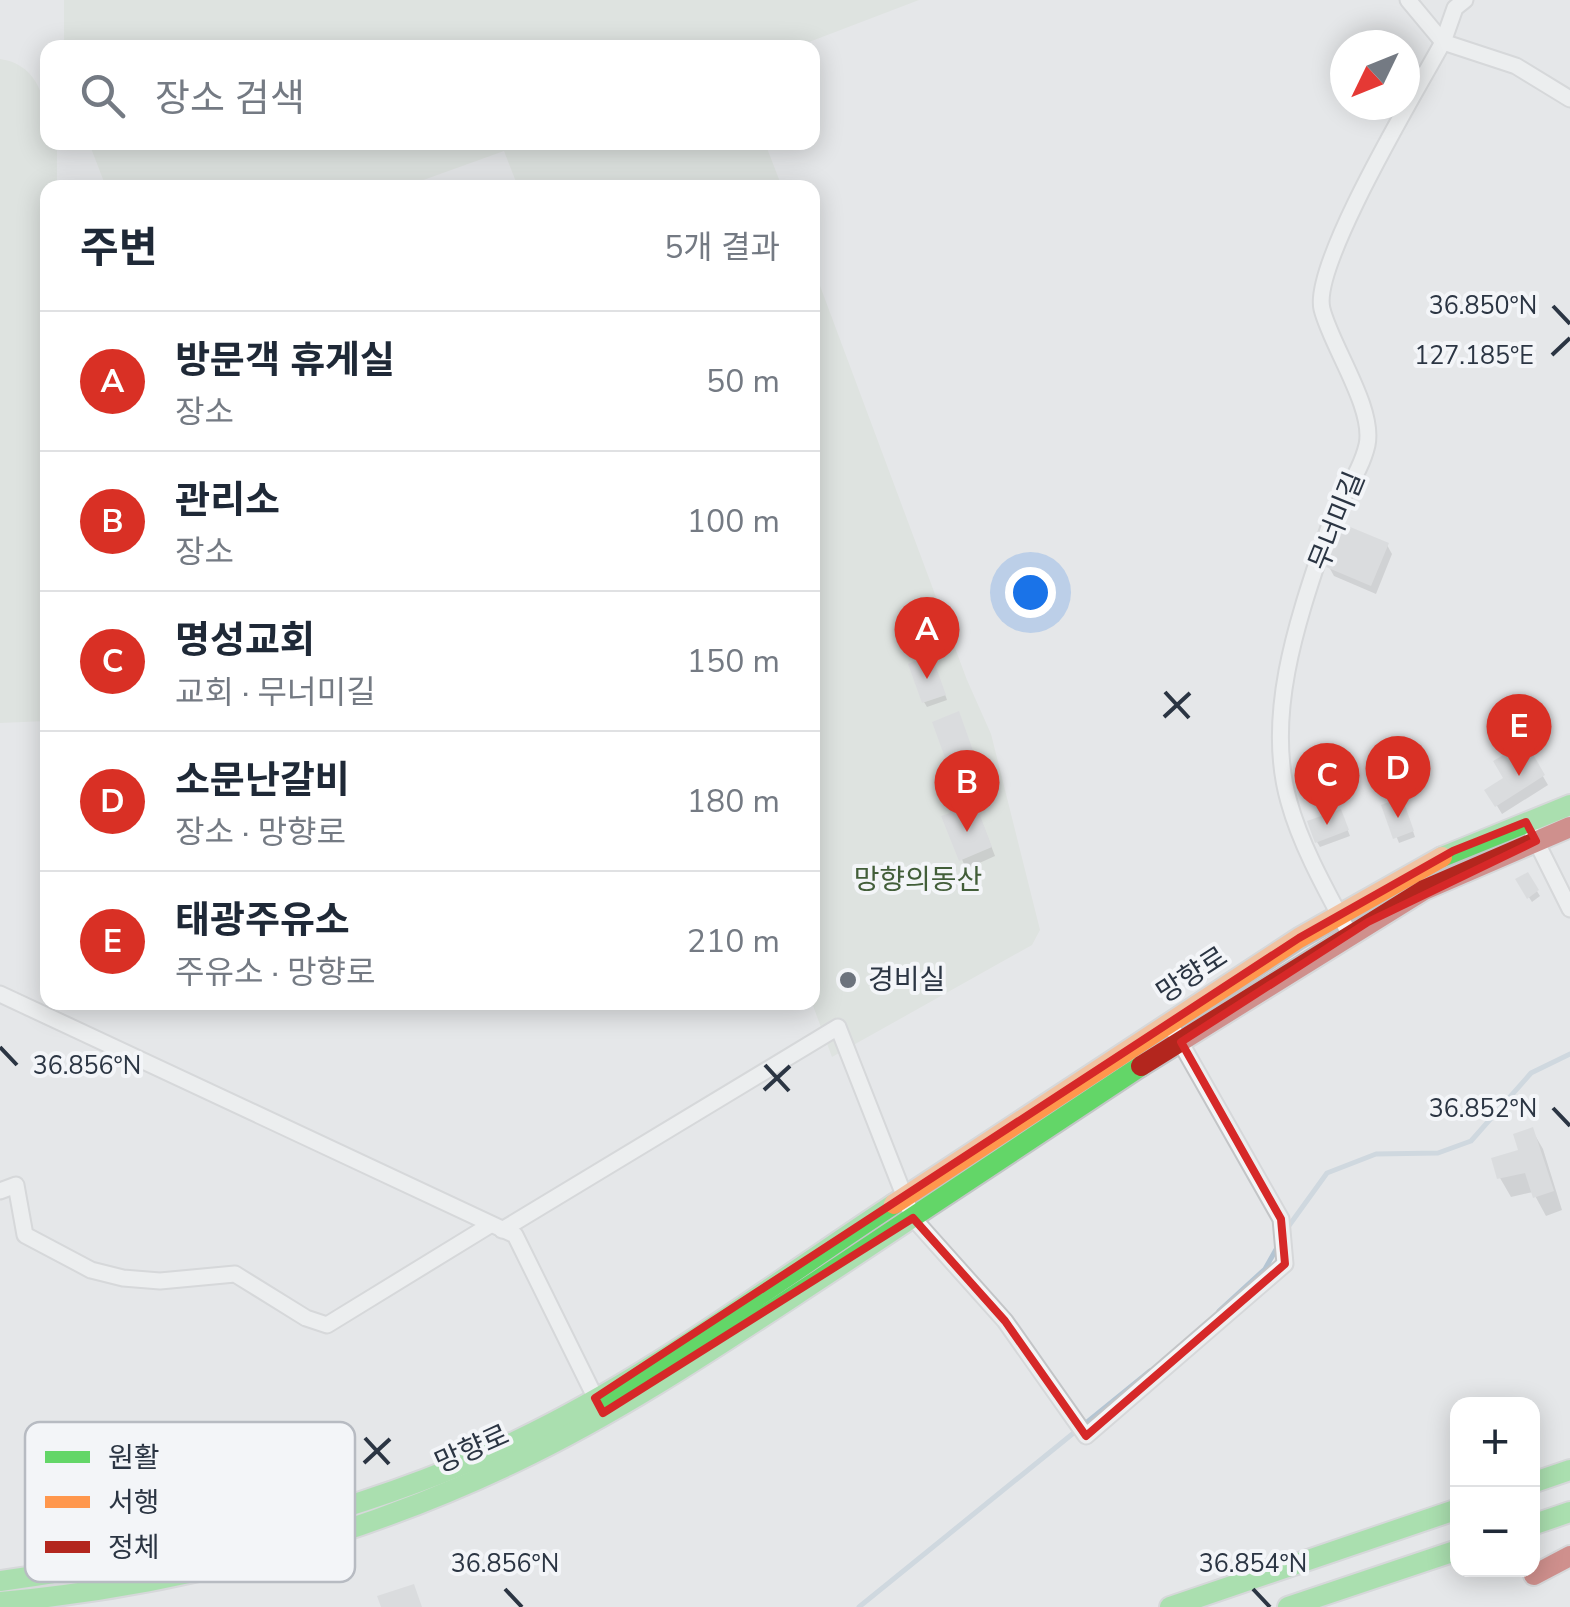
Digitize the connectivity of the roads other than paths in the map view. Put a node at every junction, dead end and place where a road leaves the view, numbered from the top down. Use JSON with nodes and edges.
{"nodes":[{"id":1,"x":1408,"y":0,"type":"edge"},
{"id":2,"x":1465,"y":0,"type":"edge"},
{"id":3,"x":1442,"y":42,"type":"junction"},
{"id":4,"x":1570,"y":99,"type":"edge"},
{"id":5,"x":1570,"y":806,"type":"edge"},
{"id":6,"x":1570,"y":827,"type":"edge"},
{"id":7,"x":1531,"y":831,"type":"junction"},
{"id":8,"x":1570,"y":909,"type":"edge"},
{"id":9,"x":1344,"y":924,"type":"junction"},
{"id":10,"x":0,"y":994,"type":"edge"},
{"id":11,"x":1168,"y":1024,"type":"junction"},
{"id":12,"x":1181,"y":1042,"type":"junction"},
{"id":13,"x":0,"y":1191,"type":"edge"},
{"id":14,"x":902,"y":1198,"type":"junction"},
{"id":15,"x":913,"y":1218,"type":"junction"},
{"id":16,"x":496,"y":1227,"type":"junction"},
{"id":17,"x":599,"y":1406,"type":"junction"},
{"id":18,"x":1570,"y":1470,"type":"edge"},
{"id":19,"x":1540,"y":1480,"type":"edge"},
{"id":20,"x":355,"y":1505,"type":"edge"},
{"id":21,"x":1450,"y":1511,"type":"edge"},
{"id":22,"x":1570,"y":1512,"type":"edge"},
{"id":23,"x":355,"y":1522,"type":"edge"},
{"id":24,"x":1540,"y":1522,"type":"edge"},
{"id":25,"x":1450,"y":1553,"type":"edge"},
{"id":26,"x":1570,"y":1556,"type":"edge"},
{"id":27,"x":1540,"y":1572,"type":"edge"},
{"id":28,"x":25,"y":1577,"type":"edge"},
{"id":29,"x":0,"y":1581,"type":"edge"},
{"id":30,"x":139,"y":1582,"type":"edge"},
{"id":31,"x":0,"y":1602,"type":"edge"},
{"id":32,"x":1170,"y":1607,"type":"edge"},
{"id":33,"x":1288,"y":1607,"type":"edge"}],
"edges":[{"from":1,"to":3,"type":"street"},
{"from":2,"to":3,"type":"street","name":"무너미길"},
{"from":3,"to":4,"type":"street"},
{"from":3,"to":9,"type":"street","name":"무너미길"},
{"from":5,"to":7,"type":"main road","name":"망향로"},
{"from":6,"to":7,"type":"main road","name":"망향로"},
{"from":7,"to":8,"type":"street"},
{"from":7,"to":9,"type":"main road","name":"망향로"},
{"from":9,"to":11,"type":"main road","name":"망향로"},
{"from":9,"to":12,"type":"main road","name":"망향로"},
{"from":10,"to":16,"type":"street"},
{"from":11,"to":12,"type":"street"},
{"from":11,"to":14,"type":"main road","name":"망향로"},
{"from":12,"to":15,"type":"main road","name":"망향로"},
{"from":12,"to":15,"type":"street"},
{"from":13,"to":16,"type":"street"},
{"from":14,"to":15,"type":"street"},
{"from":14,"to":16,"type":"street"},
{"from":14,"to":17,"type":"main road","name":"망향로"},
{"from":15,"to":17,"type":"main road","name":"망향로"},
{"from":16,"to":17,"type":"street"},
{"from":17,"to":20,"type":"main road","name":"망향로"},
{"from":17,"to":23,"type":"main road","name":"망향로"},
{"from":18,"to":19,"type":"main road"},
{"from":21,"to":32,"type":"main road"},
{"from":22,"to":24,"type":"main road"},
{"from":25,"to":33,"type":"main road"},
{"from":26,"to":27,"type":"main road"},
{"from":28,"to":29,"type":"main road","name":"망향로"},
{"from":30,"to":31,"type":"main road","name":"망향로"}]}
